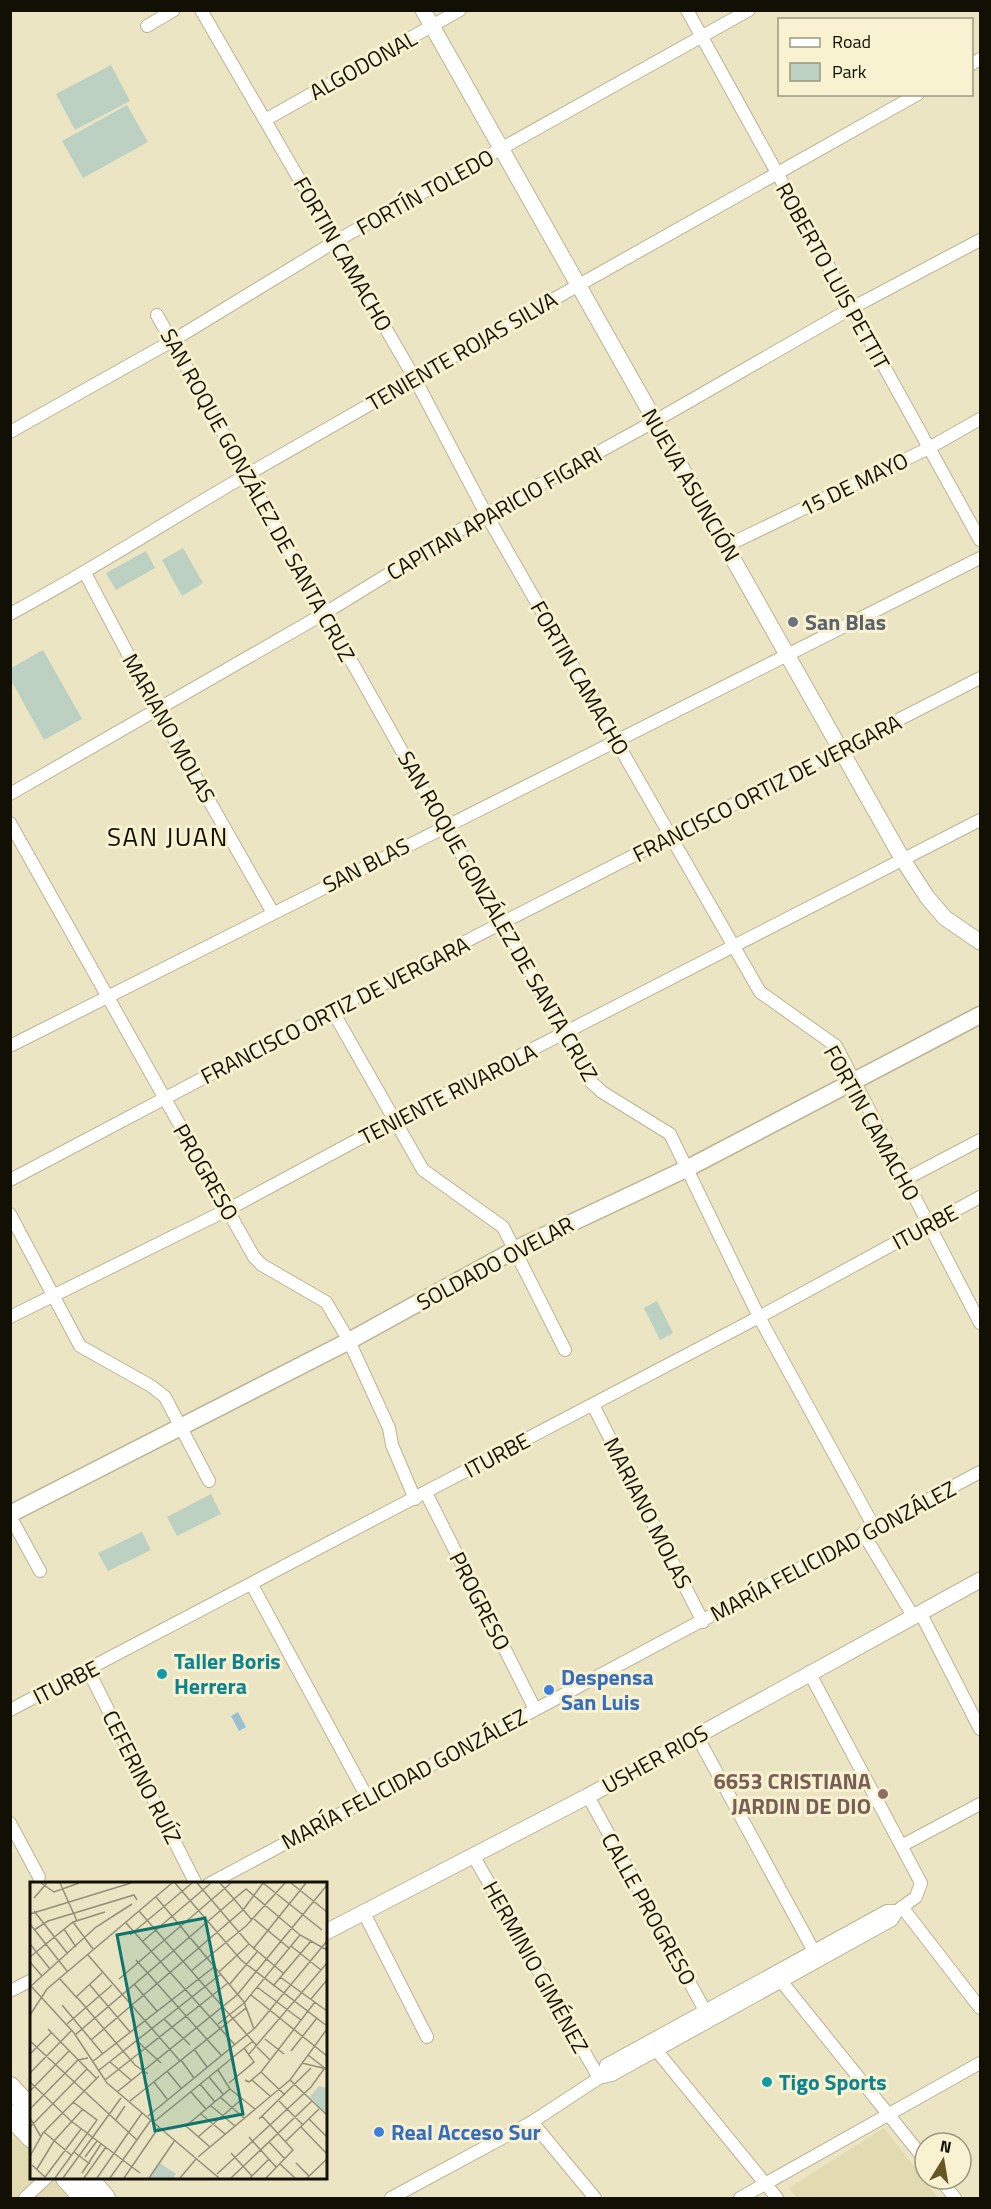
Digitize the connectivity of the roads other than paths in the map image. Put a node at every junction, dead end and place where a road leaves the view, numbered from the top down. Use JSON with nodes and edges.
{"nodes":[{"id":1,"x":174,"y":10,"type":"edge"},
{"id":2,"x":201,"y":10,"type":"edge"},
{"id":3,"x":423,"y":10,"type":"edge"},
{"id":4,"x":460,"y":10,"type":"edge"},
{"id":5,"x":687,"y":10,"type":"edge"},
{"id":6,"x":749,"y":10,"type":"edge"},
{"id":7,"x":147,"y":26,"type":"dead end"},
{"id":8,"x":432,"y":26,"type":"junction"},
{"id":9,"x":702,"y":38,"type":"junction"},
{"id":10,"x":914,"y":96,"type":"edge"},
{"id":11,"x":265,"y":120,"type":"junction"},
{"id":12,"x":502,"y":148,"type":"junction"},
{"id":13,"x":776,"y":174,"type":"junction"},
{"id":14,"x":981,"y":240,"type":"edge"},
{"id":15,"x":336,"y":242,"type":"junction"},
{"id":16,"x":577,"y":284,"type":"junction"},
{"id":17,"x":849,"y":309,"type":"junction"},
{"id":18,"x":157,"y":315,"type":"dead end"},
{"id":19,"x":172,"y":341,"type":"junction"},
{"id":20,"x":415,"y":379,"type":"junction"},
{"id":21,"x":981,"y":419,"type":"edge"},
{"id":22,"x":655,"y":421,"type":"junction"},
{"id":23,"x":10,"y":432,"type":"edge"},
{"id":24,"x":929,"y":448,"type":"junction"},
{"id":25,"x":248,"y":474,"type":"junction"},
{"id":26,"x":486,"y":514,"type":"junction"},
{"id":27,"x":981,"y":540,"type":"edge"},
{"id":28,"x":726,"y":546,"type":"junction"},
{"id":29,"x":981,"y":558,"type":"edge"},
{"id":30,"x":85,"y":573,"type":"junction"},
{"id":31,"x":325,"y":613,"type":"junction"},
{"id":32,"x":10,"y":614,"type":"edge"},
{"id":33,"x":788,"y":656,"type":"junction"},
{"id":34,"x":981,"y":678,"type":"edge"},
{"id":35,"x":157,"y":710,"type":"junction"},
{"id":36,"x":615,"y":740,"type":"junction"},
{"id":37,"x":841,"y":750,"type":"junction"},
{"id":38,"x":10,"y":794,"type":"edge"},
{"id":39,"x":981,"y":820,"type":"edge"},
{"id":40,"x":10,"y":823,"type":"edge"},
{"id":41,"x":444,"y":826,"type":"junction"},
{"id":42,"x":672,"y":837,"type":"junction"},
{"id":43,"x":903,"y":860,"type":"junction"},
{"id":44,"x":273,"y":913,"type":"junction"},
{"id":45,"x":505,"y":924,"type":"junction"},
{"id":46,"x":981,"y":942,"type":"edge"},
{"id":47,"x":734,"y":945,"type":"junction"},
{"id":48,"x":107,"y":998,"type":"junction"},
{"id":49,"x":333,"y":1010,"type":"junction"},
{"id":50,"x":981,"y":1015,"type":"edge"},
{"id":51,"x":563,"y":1035,"type":"junction"},
{"id":52,"x":10,"y":1046,"type":"edge"},
{"id":53,"x":854,"y":1080,"type":"junction"},
{"id":54,"x":164,"y":1097,"type":"junction"},
{"id":55,"x":394,"y":1120,"type":"junction"},
{"id":56,"x":981,"y":1140,"type":"edge"},
{"id":57,"x":688,"y":1168,"type":"junction"},
{"id":58,"x":10,"y":1180,"type":"edge"},
{"id":59,"x":904,"y":1180,"type":"junction"},
{"id":60,"x":981,"y":1197,"type":"edge"},
{"id":61,"x":229,"y":1209,"type":"junction"},
{"id":62,"x":10,"y":1214,"type":"edge"},
{"id":63,"x":928,"y":1225,"type":"junction"},
{"id":64,"x":516,"y":1249,"type":"junction"},
{"id":65,"x":53,"y":1295,"type":"junction"},
{"id":66,"x":10,"y":1317,"type":"edge"},
{"id":67,"x":759,"y":1317,"type":"junction"},
{"id":68,"x":981,"y":1323,"type":"edge"},
{"id":69,"x":349,"y":1341,"type":"junction"},
{"id":70,"x":565,"y":1350,"type":"dead end"},
{"id":71,"x":593,"y":1404,"type":"junction"},
{"id":72,"x":181,"y":1428,"type":"junction"},
{"id":73,"x":981,"y":1472,"type":"edge"},
{"id":74,"x":209,"y":1481,"type":"dead end"},
{"id":75,"x":420,"y":1496,"type":"junction"},
{"id":76,"x":10,"y":1515,"type":"edge"},
{"id":77,"x":869,"y":1530,"type":"junction"},
{"id":78,"x":40,"y":1571,"type":"dead end"},
{"id":79,"x":981,"y":1580,"type":"edge"},
{"id":80,"x":252,"y":1585,"type":"junction"},
{"id":81,"x":916,"y":1614,"type":"junction"},
{"id":82,"x":703,"y":1622,"type":"junction"},
{"id":83,"x":88,"y":1670,"type":"junction"},
{"id":84,"x":809,"y":1672,"type":"junction"},
{"id":85,"x":535,"y":1709,"type":"junction"},
{"id":86,"x":10,"y":1710,"type":"edge"},
{"id":87,"x":981,"y":1729,"type":"edge"},
{"id":88,"x":697,"y":1736,"type":"junction"},
{"id":89,"x":588,"y":1796,"type":"junction"},
{"id":90,"x":367,"y":1797,"type":"junction"},
{"id":91,"x":981,"y":1804,"type":"edge"},
{"id":92,"x":10,"y":1823,"type":"edge"},
{"id":93,"x":903,"y":1845,"type":"junction"},
{"id":94,"x":473,"y":1855,"type":"junction"},
{"id":95,"x":39,"y":1877,"type":"dead end"},
{"id":96,"x":195,"y":1882,"type":"edge"},
{"id":97,"x":213,"y":1882,"type":"edge"},
{"id":98,"x":900,"y":1909,"type":"junction"},
{"id":99,"x":364,"y":1913,"type":"junction"},
{"id":100,"x":327,"y":1932,"type":"edge"},
{"id":101,"x":816,"y":1956,"type":"junction"},
{"id":102,"x":778,"y":1977,"type":"junction"},
{"id":103,"x":30,"y":1981,"type":"edge"},
{"id":104,"x":10,"y":1992,"type":"edge"},
{"id":105,"x":981,"y":2008,"type":"edge"},
{"id":106,"x":708,"y":2016,"type":"junction"},
{"id":107,"x":427,"y":2037,"type":"dead end"},
{"id":108,"x":653,"y":2046,"type":"junction"},
{"id":109,"x":981,"y":2063,"type":"edge"},
{"id":110,"x":601,"y":2078,"type":"junction"},
{"id":111,"x":21,"y":2102,"type":"edge"},
{"id":112,"x":889,"y":2113,"type":"junction"},
{"id":113,"x":532,"y":2122,"type":"junction"},
{"id":114,"x":30,"y":2131,"type":"edge"},
{"id":115,"x":913,"y":2144,"type":"edge"},
{"id":116,"x":45,"y":2179,"type":"edge"},
{"id":117,"x":67,"y":2179,"type":"edge"},
{"id":118,"x":89,"y":2179,"type":"edge"},
{"id":119,"x":765,"y":2184,"type":"junction"},
{"id":120,"x":25,"y":2199,"type":"edge"},
{"id":121,"x":84,"y":2199,"type":"edge"},
{"id":122,"x":105,"y":2199,"type":"edge"},
{"id":123,"x":391,"y":2199,"type":"edge"},
{"id":124,"x":595,"y":2199,"type":"edge"},
{"id":125,"x":740,"y":2199,"type":"edge"},
{"id":126,"x":777,"y":2199,"type":"edge"}],
"edges":[{"from":1,"to":7,"type":"street"},
{"from":2,"to":11,"type":"street","name":"FORTIN CAMACHO"},
{"from":3,"to":8,"type":"street","name":"NUEVA ASUNCIÓN"},
{"from":4,"to":8,"type":"street","name":"ALGODONAL"},
{"from":5,"to":9,"type":"street","name":"ROBERTO LUIS PETTIT"},
{"from":6,"to":9,"type":"street","name":"FORTÍN TOLEDO"},
{"from":8,"to":11,"type":"street","name":"ALGODONAL"},
{"from":8,"to":12,"type":"street","name":"NUEVA ASUNCIÓN"},
{"from":9,"to":12,"type":"street","name":"FORTÍN TOLEDO"},
{"from":9,"to":13,"type":"street","name":"ROBERTO LUIS PETTIT"},
{"from":10,"to":13,"type":"street","name":"TENIENTE ROJAS SILVA"},
{"from":11,"to":15,"type":"street","name":"FORTIN CAMACHO"},
{"from":12,"to":15,"type":"street","name":"FORTÍN TOLEDO"},
{"from":12,"to":16,"type":"street","name":"NUEVA ASUNCIÓN"},
{"from":13,"to":16,"type":"street","name":"TENIENTE ROJAS SILVA"},
{"from":13,"to":17,"type":"street","name":"ROBERTO LUIS PETTIT"},
{"from":14,"to":17,"type":"street","name":"CAPITAN APARICIO FIGARI"},
{"from":15,"to":19,"type":"street","name":"FORTÍN TOLEDO"},
{"from":15,"to":20,"type":"street","name":"FORTIN CAMACHO"},
{"from":16,"to":20,"type":"street","name":"TENIENTE ROJAS SILVA"},
{"from":16,"to":22,"type":"street","name":"NUEVA ASUNCIÓN"},
{"from":17,"to":22,"type":"street","name":"CAPITAN APARICIO FIGARI"},
{"from":17,"to":24,"type":"street","name":"ROBERTO LUIS PETTIT"},
{"from":18,"to":19,"type":"street","name":"SAN ROQUE GONZÁLEZ DE SANTA CRUZ"},
{"from":19,"to":23,"type":"street","name":"FORTÍN TOLEDO"},
{"from":19,"to":25,"type":"street","name":"SAN ROQUE GONZÁLEZ DE SANTA CRUZ"},
{"from":20,"to":25,"type":"street","name":"TENIENTE ROJAS SILVA"},
{"from":20,"to":26,"type":"street","name":"FORTIN CAMACHO"},
{"from":21,"to":24,"type":"street","name":"15 DE MAYO"},
{"from":22,"to":26,"type":"street","name":"CAPITAN APARICIO FIGARI"},
{"from":22,"to":28,"type":"street","name":"NUEVA ASUNCIÓN"},
{"from":24,"to":27,"type":"street","name":"ROBERTO LUIS PETTIT"},
{"from":24,"to":28,"type":"street","name":"15 DE MAYO"},
{"from":25,"to":30,"type":"street","name":"TENIENTE ROJAS SILVA"},
{"from":25,"to":31,"type":"street","name":"SAN ROQUE GONZÁLEZ DE SANTA CRUZ"},
{"from":26,"to":31,"type":"street","name":"CAPITAN APARICIO FIGARI"},
{"from":26,"to":36,"type":"street","name":"FORTIN CAMACHO"},
{"from":28,"to":33,"type":"street","name":"NUEVA ASUNCIÓN"},
{"from":29,"to":33,"type":"street","name":"SAN BLAS"},
{"from":30,"to":32,"type":"street","name":"TENIENTE ROJAS SILVA"},
{"from":30,"to":35,"type":"street","name":"MARIANO MOLAS"},
{"from":31,"to":35,"type":"street","name":"CAPITAN APARICIO FIGARI"},
{"from":31,"to":41,"type":"street","name":"SAN ROQUE GONZÁLEZ DE SANTA CRUZ"},
{"from":33,"to":36,"type":"street","name":"SAN BLAS"},
{"from":33,"to":37,"type":"street","name":"NUEVA ASUNCIÓN"},
{"from":34,"to":37,"type":"street","name":"FRANCISCO ORTIZ DE VERGARA"},
{"from":35,"to":38,"type":"street","name":"CAPITAN APARICIO FIGARI"},
{"from":35,"to":44,"type":"street","name":"MARIANO MOLAS"},
{"from":36,"to":41,"type":"street","name":"SAN BLAS"},
{"from":36,"to":42,"type":"street","name":"FORTIN CAMACHO"},
{"from":37,"to":42,"type":"street","name":"FRANCISCO ORTIZ DE VERGARA"},
{"from":37,"to":43,"type":"street","name":"NUEVA ASUNCIÓN"},
{"from":39,"to":43,"type":"street","name":"TENIENTE RIVAROLA"},
{"from":40,"to":48,"type":"street","name":"PROGRESO"},
{"from":41,"to":44,"type":"street","name":"SAN BLAS"},
{"from":41,"to":45,"type":"street","name":"SAN ROQUE GONZÁLEZ DE SANTA CRUZ"},
{"from":42,"to":45,"type":"street","name":"FRANCISCO ORTIZ DE VERGARA"},
{"from":42,"to":47,"type":"street","name":"FORTIN CAMACHO"},
{"from":43,"to":46,"type":"street","name":"NUEVA ASUNCIÓN"},
{"from":43,"to":47,"type":"street","name":"TENIENTE RIVAROLA"},
{"from":44,"to":48,"type":"street","name":"SAN BLAS"},
{"from":45,"to":49,"type":"street","name":"FRANCISCO ORTIZ DE VERGARA"},
{"from":45,"to":51,"type":"street","name":"SAN ROQUE GONZÁLEZ DE SANTA CRUZ"},
{"from":47,"to":51,"type":"street","name":"TENIENTE RIVAROLA"},
{"from":47,"to":53,"type":"street","name":"FORTIN CAMACHO"},
{"from":48,"to":52,"type":"street","name":"SAN BLAS"},
{"from":48,"to":54,"type":"street","name":"PROGRESO"},
{"from":49,"to":54,"type":"street","name":"FRANCISCO ORTIZ DE VERGARA"},
{"from":49,"to":55,"type":"street"},
{"from":50,"to":53,"type":"main road","name":"SOLDADO OVELAR"},
{"from":51,"to":55,"type":"street","name":"TENIENTE RIVAROLA"},
{"from":51,"to":57,"type":"street","name":"SAN ROQUE GONZÁLEZ DE SANTA CRUZ"},
{"from":53,"to":57,"type":"main road","name":"SOLDADO OVELAR"},
{"from":53,"to":59,"type":"street","name":"FORTIN CAMACHO"},
{"from":54,"to":58,"type":"street","name":"FRANCISCO ORTIZ DE VERGARA"},
{"from":54,"to":61,"type":"street","name":"PROGRESO"},
{"from":55,"to":61,"type":"street","name":"TENIENTE RIVAROLA"},
{"from":55,"to":64,"type":"street"},
{"from":56,"to":59,"type":"street"},
{"from":57,"to":64,"type":"main road","name":"SOLDADO OVELAR"},
{"from":57,"to":67,"type":"street","name":"SAN ROQUE GONZÁLEZ DE SANTA CRUZ"},
{"from":59,"to":63,"type":"street","name":"FORTIN CAMACHO"},
{"from":60,"to":63,"type":"street","name":"ITURBE"},
{"from":61,"to":65,"type":"street","name":"TENIENTE RIVAROLA"},
{"from":61,"to":69,"type":"street","name":"PROGRESO"},
{"from":62,"to":65,"type":"street"},
{"from":63,"to":67,"type":"street","name":"ITURBE"},
{"from":63,"to":68,"type":"street","name":"FORTIN CAMACHO"},
{"from":64,"to":69,"type":"main road","name":"SOLDADO OVELAR"},
{"from":64,"to":70,"type":"street"},
{"from":65,"to":66,"type":"street","name":"TENIENTE RIVAROLA"},
{"from":65,"to":72,"type":"street"},
{"from":67,"to":71,"type":"street","name":"ITURBE"},
{"from":67,"to":77,"type":"street","name":"SAN ROQUE GONZÁLEZ DE SANTA CRUZ"},
{"from":69,"to":72,"type":"main road","name":"SOLDADO OVELAR"},
{"from":69,"to":75,"type":"street","name":"PROGRESO"},
{"from":71,"to":75,"type":"street","name":"ITURBE"},
{"from":71,"to":82,"type":"street","name":"MARIANO MOLAS"},
{"from":72,"to":74,"type":"street"},
{"from":72,"to":76,"type":"main road","name":"SOLDADO OVELAR"},
{"from":73,"to":77,"type":"street","name":"MARÍA FELICIDAD GONZÁLEZ"},
{"from":75,"to":80,"type":"street","name":"ITURBE"},
{"from":75,"to":85,"type":"street","name":"PROGRESO"},
{"from":76,"to":78,"type":"street"},
{"from":77,"to":81,"type":"street","name":"SAN ROQUE GONZÁLEZ DE SANTA CRUZ"},
{"from":77,"to":82,"type":"street","name":"MARÍA FELICIDAD GONZÁLEZ"},
{"from":79,"to":81,"type":"street","name":"USHER RIOS"},
{"from":80,"to":83,"type":"street","name":"ITURBE"},
{"from":80,"to":90,"type":"street"},
{"from":81,"to":84,"type":"street","name":"USHER RIOS"},
{"from":81,"to":87,"type":"street","name":"SAN ROQUE GONZÁLEZ DE SANTA CRUZ"},
{"from":82,"to":85,"type":"street","name":"MARÍA FELICIDAD GONZÁLEZ"},
{"from":83,"to":86,"type":"street","name":"ITURBE"},
{"from":83,"to":96,"type":"street","name":"CEFERINO RUÍZ"},
{"from":84,"to":88,"type":"street","name":"USHER RIOS"},
{"from":84,"to":93,"type":"street"},
{"from":85,"to":90,"type":"street","name":"MARÍA FELICIDAD GONZÁLEZ"},
{"from":88,"to":89,"type":"street","name":"USHER RIOS"},
{"from":88,"to":101,"type":"street"},
{"from":89,"to":94,"type":"street","name":"USHER RIOS"},
{"from":89,"to":106,"type":"street","name":"CALLE PROGRESO"},
{"from":90,"to":97,"type":"street","name":"MARÍA FELICIDAD GONZÁLEZ"},
{"from":91,"to":93,"type":"street"},
{"from":92,"to":95,"type":"street"},
{"from":93,"to":98,"type":"street"},
{"from":94,"to":99,"type":"street","name":"USHER RIOS"},
{"from":94,"to":110,"type":"street","name":"HERMINIO GIMÉNEZ"},
{"from":98,"to":101,"type":"street"},
{"from":98,"to":105,"type":"street"},
{"from":99,"to":100,"type":"street","name":"USHER RIOS"},
{"from":99,"to":107,"type":"street"},
{"from":101,"to":102,"type":"street"},
{"from":102,"to":106,"type":"street"},
{"from":102,"to":112,"type":"street"},
{"from":103,"to":104,"type":"street"},
{"from":106,"to":108,"type":"street"},
{"from":108,"to":110,"type":"street"},
{"from":108,"to":119,"type":"street"},
{"from":109,"to":112,"type":"street"},
{"from":110,"to":113,"type":"street"},
{"from":111,"to":114,"type":"highway"},
{"from":112,"to":115,"type":"street"},
{"from":112,"to":119,"type":"street"},
{"from":113,"to":123,"type":"street"},
{"from":113,"to":124,"type":"street"},
{"from":116,"to":120,"type":"street"},
{"from":117,"to":121,"type":"highway"},
{"from":118,"to":122,"type":"highway"},
{"from":119,"to":125,"type":"street"},
{"from":119,"to":126,"type":"street"}]}
